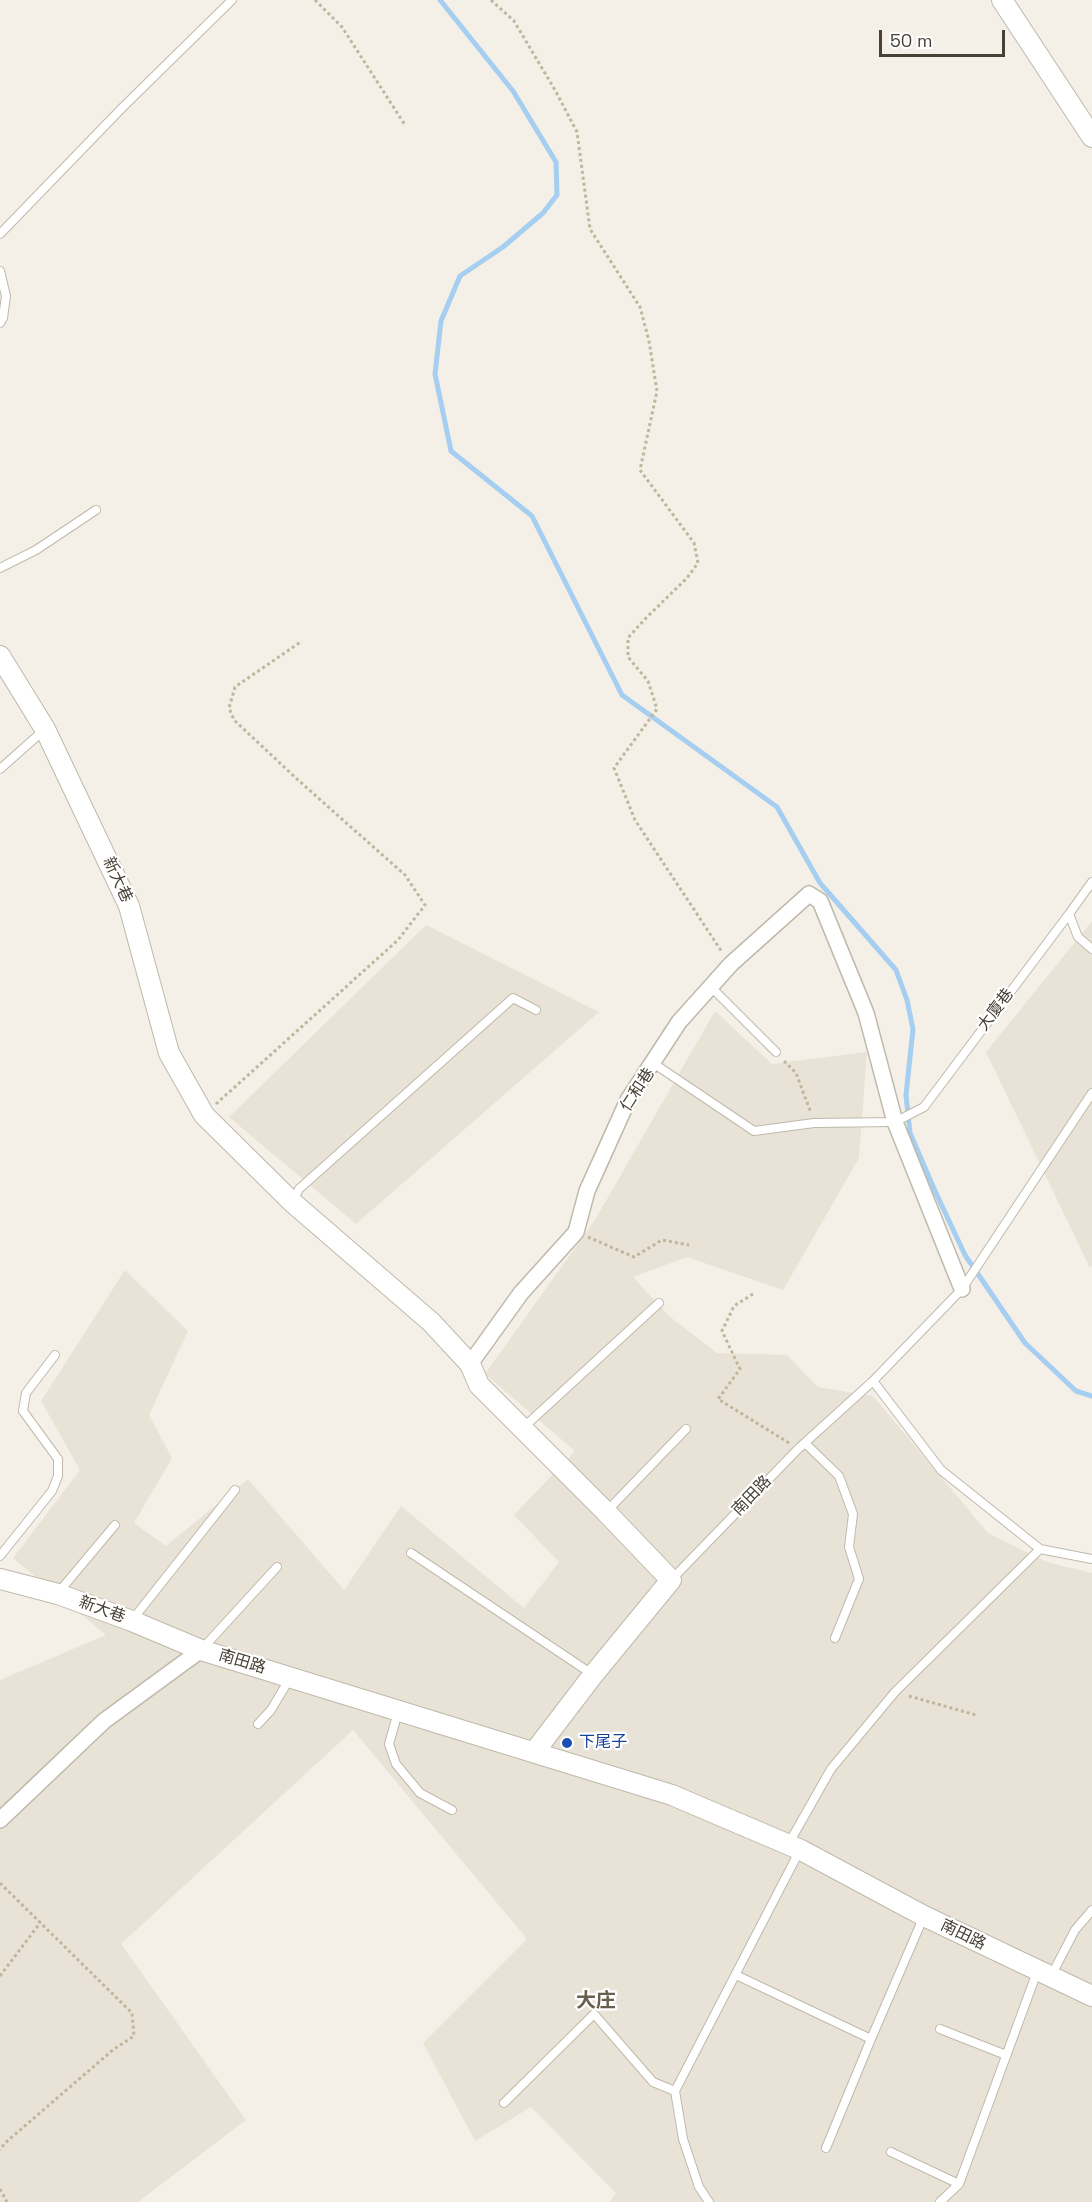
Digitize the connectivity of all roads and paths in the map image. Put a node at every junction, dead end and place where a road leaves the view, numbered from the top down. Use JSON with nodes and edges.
{"nodes":[{"id":1,"x":232,"y":0,"type":"edge"},
{"id":2,"x":315,"y":0,"type":"edge"},
{"id":3,"x":492,"y":0,"type":"edge"},
{"id":4,"x":1002,"y":0,"type":"edge"},
{"id":5,"x":405,"y":124,"type":"dead end"},
{"id":6,"x":1092,"y":137,"type":"edge"},
{"id":7,"x":0,"y":234,"type":"edge"},
{"id":8,"x":0,"y":271,"type":"edge"},
{"id":9,"x":0,"y":323,"type":"edge"},
{"id":10,"x":96,"y":510,"type":"dead end"},
{"id":11,"x":0,"y":568,"type":"edge"},
{"id":12,"x":302,"y":641,"type":"dead end"},
{"id":13,"x":0,"y":656,"type":"edge"},
{"id":14,"x":45,"y":729,"type":"junction"},
{"id":15,"x":0,"y":769,"type":"edge"},
{"id":16,"x":1092,"y":882,"type":"edge"},
{"id":17,"x":1069,"y":914,"type":"junction"},
{"id":18,"x":1092,"y":949,"type":"edge"},
{"id":19,"x":730,"y":964,"type":"junction"},
{"id":20,"x":710,"y":986,"type":"junction"},
{"id":21,"x":536,"y":1010,"type":"dead end"},
{"id":22,"x":776,"y":1052,"type":"joint"},
{"id":23,"x":652,"y":1063,"type":"junction"},
{"id":24,"x":1092,"y":1093,"type":"edge"},
{"id":25,"x":924,"y":1107,"type":"joint"},
{"id":26,"x":204,"y":1115,"type":"junction"},
{"id":27,"x":899,"y":1120,"type":"junction"},
{"id":28,"x":814,"y":1123,"type":"junction"},
{"id":29,"x":292,"y":1202,"type":"junction"},
{"id":30,"x":576,"y":1232,"type":"junction"},
{"id":31,"x":689,"y":1245,"type":"dead end"},
{"id":32,"x":962,"y":1289,"type":"junction"},
{"id":33,"x":753,"y":1293,"type":"dead end"},
{"id":34,"x":659,"y":1303,"type":"dead end"},
{"id":35,"x":55,"y":1354,"type":"dead end"},
{"id":36,"x":470,"y":1364,"type":"junction"},
{"id":37,"x":873,"y":1381,"type":"junction"},
{"id":38,"x":523,"y":1428,"type":"junction"},
{"id":39,"x":686,"y":1429,"type":"dead end"},
{"id":40,"x":805,"y":1443,"type":"junction"},
{"id":41,"x":798,"y":1449,"type":"junction"},
{"id":42,"x":235,"y":1490,"type":"dead end"},
{"id":43,"x":606,"y":1512,"type":"junction"},
{"id":44,"x":115,"y":1525,"type":"dead end"},
{"id":45,"x":1040,"y":1549,"type":"junction"},
{"id":46,"x":411,"y":1553,"type":"dead end"},
{"id":47,"x":0,"y":1556,"type":"edge"},
{"id":48,"x":1092,"y":1559,"type":"edge"},
{"id":49,"x":277,"y":1567,"type":"dead end"},
{"id":50,"x":0,"y":1580,"type":"edge"},
{"id":51,"x":671,"y":1580,"type":"junction"},
{"id":52,"x":58,"y":1594,"type":"junction"},
{"id":53,"x":132,"y":1621,"type":"junction"},
{"id":54,"x":835,"y":1638,"type":"dead end"},
{"id":55,"x":201,"y":1650,"type":"junction"},
{"id":56,"x":593,"y":1675,"type":"junction"},
{"id":57,"x":291,"y":1677,"type":"junction"},
{"id":58,"x":895,"y":1692,"type":"junction"},
{"id":59,"x":398,"y":1710,"type":"junction"},
{"id":60,"x":976,"y":1714,"type":"dead end"},
{"id":61,"x":258,"y":1724,"type":"dead end"},
{"id":62,"x":536,"y":1751,"type":"junction"},
{"id":63,"x":452,"y":1810,"type":"dead end"},
{"id":64,"x":0,"y":1820,"type":"edge"},
{"id":65,"x":794,"y":1847,"type":"junction"},
{"id":66,"x":0,"y":1883,"type":"edge"},
{"id":67,"x":1092,"y":1910,"type":"edge"},
{"id":68,"x":924,"y":1916,"type":"junction"},
{"id":69,"x":40,"y":1923,"type":"junction"},
{"id":70,"x":1044,"y":1974,"type":"junction"},
{"id":71,"x":736,"y":1975,"type":"junction"},
{"id":72,"x":0,"y":1976,"type":"edge"},
{"id":73,"x":1092,"y":1996,"type":"edge"},
{"id":74,"x":940,"y":2030,"type":"dead end"},
{"id":75,"x":871,"y":2039,"type":"junction"},
{"id":76,"x":1006,"y":2055,"type":"junction"},
{"id":77,"x":675,"y":2091,"type":"junction"},
{"id":78,"x":504,"y":2103,"type":"dead end"},
{"id":79,"x":826,"y":2148,"type":"dead end"},
{"id":80,"x":0,"y":2150,"type":"edge"},
{"id":81,"x":891,"y":2152,"type":"dead end"},
{"id":82,"x":959,"y":2184,"type":"junction"},
{"id":83,"x":0,"y":2188,"type":"edge"},
{"id":84,"x":7,"y":2202,"type":"edge"},
{"id":85,"x":709,"y":2202,"type":"edge"},
{"id":86,"x":940,"y":2202,"type":"edge"}],
"edges":[{"from":1,"to":7,"type":"lane"},
{"from":2,"to":5,"type":"path"},
{"from":3,"to":19,"type":"path"},
{"from":4,"to":6,"type":"street"},
{"from":8,"to":9,"type":"lane"},
{"from":10,"to":11,"type":"lane"},
{"from":12,"to":26,"type":"path"},
{"from":13,"to":14,"type":"street","name":"新大巷"},
{"from":14,"to":15,"type":"lane"},
{"from":14,"to":26,"type":"street","name":"新大巷"},
{"from":16,"to":17,"type":"lane","name":"大廈巷"},
{"from":17,"to":18,"type":"lane"},
{"from":17,"to":25,"type":"lane","name":"大廈巷"},
{"from":19,"to":20,"type":"street"},
{"from":19,"to":27,"type":"street"},
{"from":20,"to":22,"type":"lane"},
{"from":20,"to":23,"type":"street"},
{"from":21,"to":29,"type":"lane"},
{"from":22,"to":28,"type":"path"},
{"from":23,"to":28,"type":"lane","name":"仁和巷"},
{"from":23,"to":30,"type":"street","name":"仁和巷"},
{"from":24,"to":32,"type":"lane","name":"南田路"},
{"from":25,"to":27,"type":"lane","name":"仁和巷"},
{"from":26,"to":29,"type":"street"},
{"from":27,"to":28,"type":"lane","name":"仁和巷"},
{"from":27,"to":32,"type":"street"},
{"from":29,"to":36,"type":"street"},
{"from":30,"to":31,"type":"path"},
{"from":30,"to":36,"type":"street","name":"仁和巷"},
{"from":32,"to":37,"type":"lane","name":"南田路"},
{"from":33,"to":41,"type":"path"},
{"from":34,"to":38,"type":"lane"},
{"from":35,"to":47,"type":"lane"},
{"from":36,"to":38,"type":"street"},
{"from":37,"to":40,"type":"lane","name":"南田路"},
{"from":37,"to":45,"type":"lane"},
{"from":38,"to":43,"type":"street"},
{"from":39,"to":43,"type":"lane"},
{"from":40,"to":41,"type":"lane","name":"南田路"},
{"from":40,"to":54,"type":"lane"},
{"from":41,"to":51,"type":"lane","name":"南田路"},
{"from":42,"to":53,"type":"lane"},
{"from":43,"to":51,"type":"street"},
{"from":44,"to":52,"type":"lane"},
{"from":45,"to":48,"type":"lane"},
{"from":45,"to":58,"type":"lane"},
{"from":46,"to":56,"type":"lane"},
{"from":49,"to":55,"type":"lane"},
{"from":50,"to":52,"type":"street","name":"新大巷"},
{"from":51,"to":56,"type":"street","name":"南田路"},
{"from":52,"to":53,"type":"street","name":"新大巷"},
{"from":53,"to":55,"type":"street","name":"新大巷"},
{"from":55,"to":57,"type":"street","name":"南田路"},
{"from":55,"to":64,"type":"street","name":"南田路"},
{"from":56,"to":62,"type":"street","name":"南田路"},
{"from":57,"to":59,"type":"street","name":"南田路"},
{"from":57,"to":61,"type":"lane"},
{"from":58,"to":60,"type":"path"},
{"from":58,"to":65,"type":"lane"},
{"from":59,"to":62,"type":"street","name":"南田路"},
{"from":59,"to":63,"type":"lane"},
{"from":62,"to":65,"type":"street","name":"南田路"},
{"from":65,"to":68,"type":"street","name":"南田路"},
{"from":65,"to":71,"type":"lane"},
{"from":66,"to":69,"type":"path"},
{"from":67,"to":70,"type":"lane"},
{"from":68,"to":70,"type":"street","name":"南田路"},
{"from":68,"to":75,"type":"lane"},
{"from":69,"to":72,"type":"path"},
{"from":69,"to":80,"type":"path"},
{"from":70,"to":73,"type":"street","name":"南田路"},
{"from":70,"to":76,"type":"lane"},
{"from":71,"to":75,"type":"lane"},
{"from":71,"to":77,"type":"lane"},
{"from":74,"to":76,"type":"lane"},
{"from":75,"to":79,"type":"lane"},
{"from":76,"to":82,"type":"lane"},
{"from":77,"to":78,"type":"lane"},
{"from":77,"to":85,"type":"lane"},
{"from":81,"to":82,"type":"lane"},
{"from":82,"to":86,"type":"lane"},
{"from":83,"to":84,"type":"path"}]}
